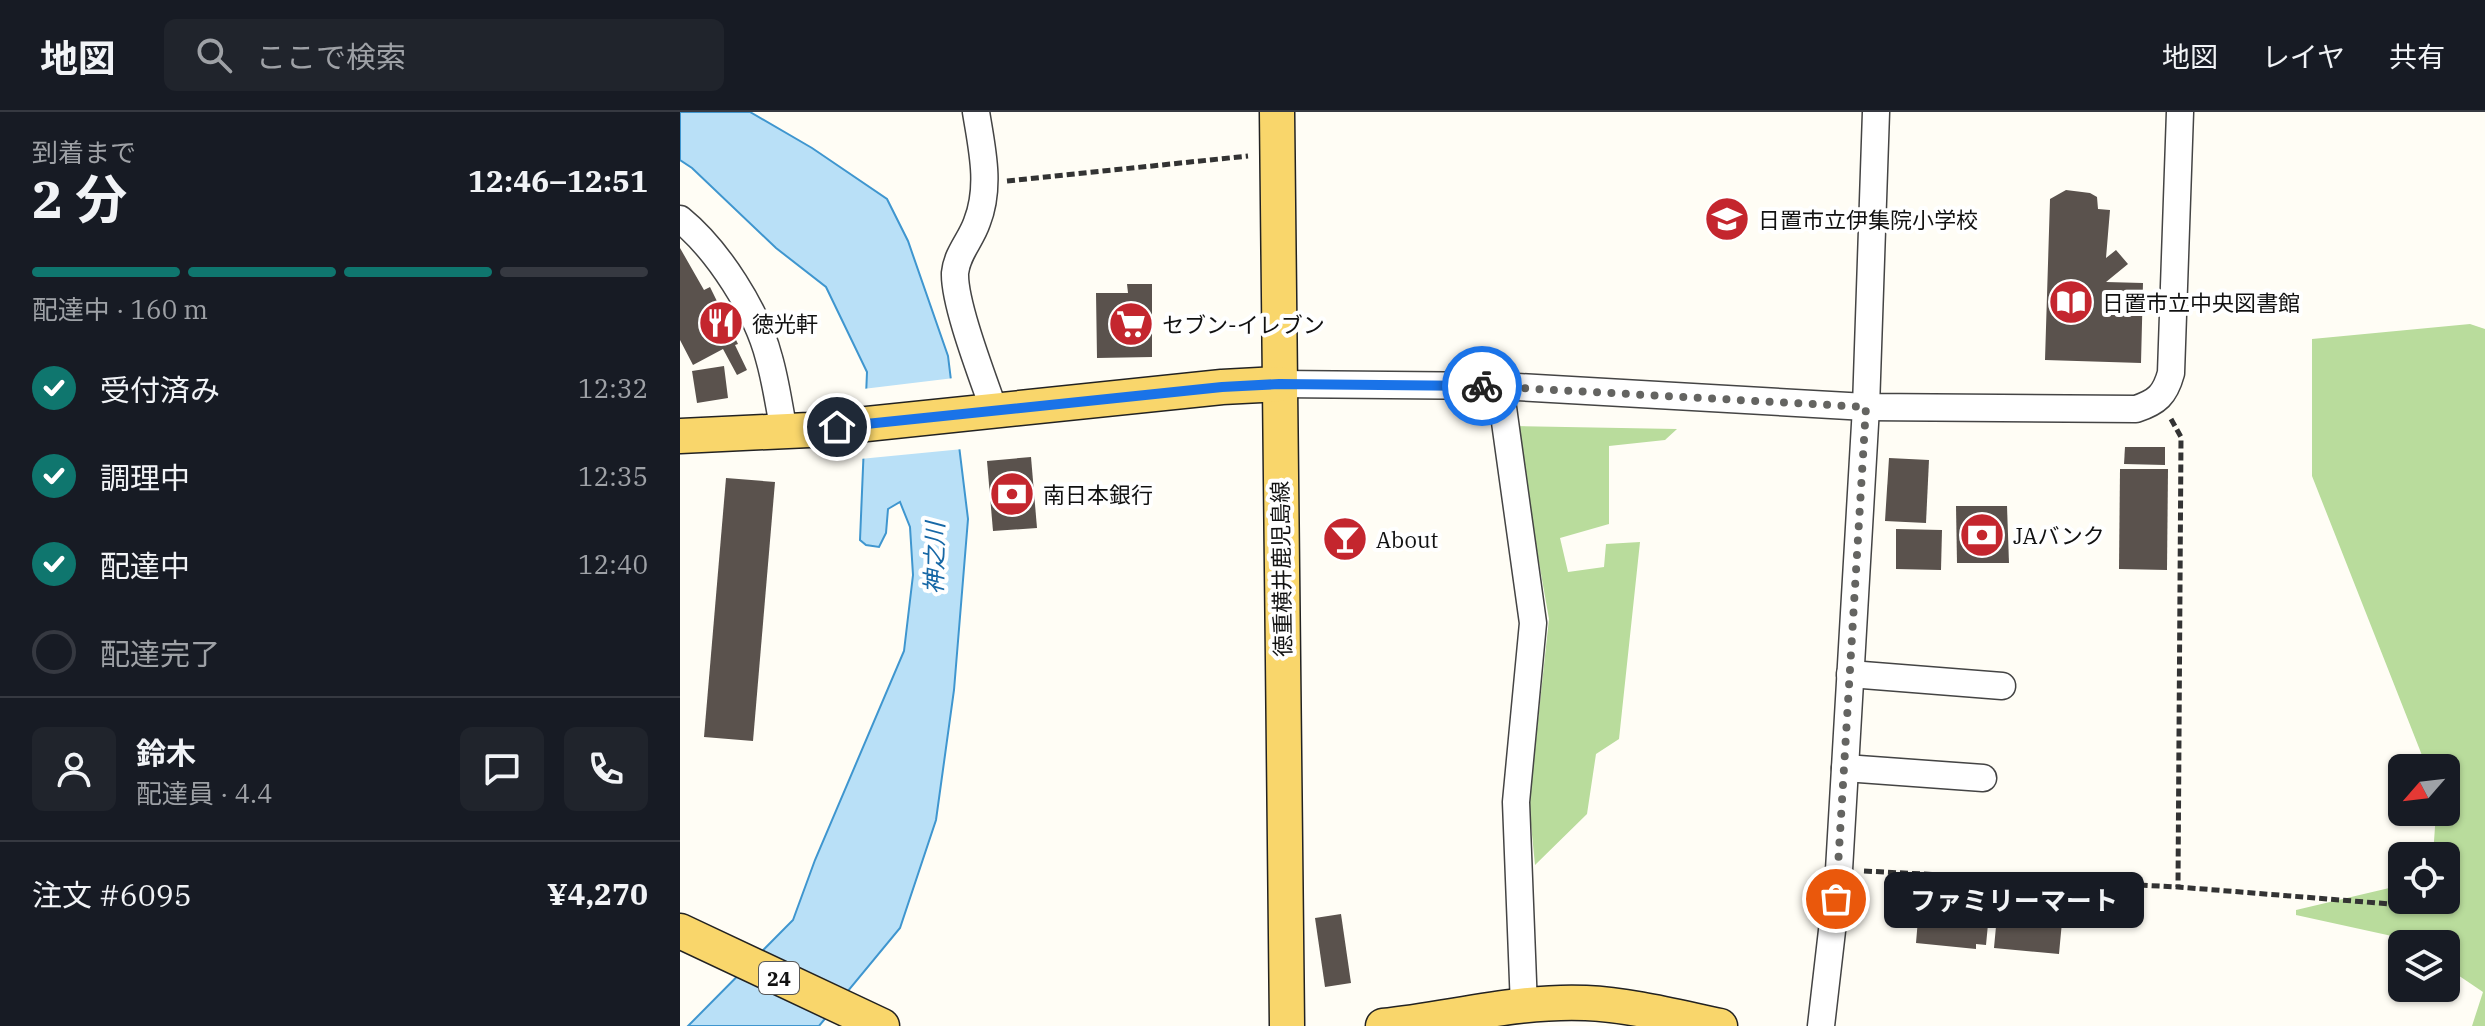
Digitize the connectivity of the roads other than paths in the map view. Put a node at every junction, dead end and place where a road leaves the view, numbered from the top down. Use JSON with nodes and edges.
{"nodes":[{"id":1,"x":976,"y":112,"type":"edge"},
{"id":2,"x":1277,"y":112,"type":"edge"},
{"id":3,"x":1876,"y":112,"type":"edge"},
{"id":4,"x":2180,"y":112,"type":"edge"},
{"id":5,"x":680,"y":219,"type":"edge"},
{"id":6,"x":1279,"y":384,"type":"junction"},
{"id":7,"x":1500,"y":386,"type":"junction"},
{"id":8,"x":1866,"y":407,"type":"junction"},
{"id":9,"x":985,"y":411,"type":"junction"},
{"id":10,"x":796,"y":431,"type":"junction"},
{"id":11,"x":680,"y":436,"type":"edge"},
{"id":12,"x":1850,"y":674,"type":"junction"},
{"id":13,"x":2002,"y":686,"type":"dead end"},
{"id":14,"x":1845,"y":768,"type":"junction"},
{"id":15,"x":1983,"y":778,"type":"dead end"},
{"id":16,"x":688,"y":935,"type":"edge"},
{"id":17,"x":1524,"y":1007,"type":"junction"},
{"id":18,"x":873,"y":1022,"type":"edge"},
{"id":19,"x":1287,"y":1026,"type":"edge"},
{"id":20,"x":1383,"y":1026,"type":"edge"},
{"id":21,"x":1720,"y":1026,"type":"edge"},
{"id":22,"x":1821,"y":1026,"type":"edge"}],
"edges":[{"from":1,"to":9,"type":"street"},
{"from":2,"to":6,"type":"main road","name":"徳重横井鹿児島線"},
{"from":3,"to":8,"type":"street"},
{"from":4,"to":8,"type":"street"},
{"from":5,"to":10,"type":"street"},
{"from":6,"to":7,"type":"street"},
{"from":6,"to":9,"type":"main road"},
{"from":6,"to":19,"type":"main road","name":"徳重横井鹿児島線"},
{"from":7,"to":8,"type":"street"},
{"from":7,"to":17,"type":"street"},
{"from":8,"to":12,"type":"street"},
{"from":9,"to":10,"type":"main road"},
{"from":10,"to":11,"type":"main road"},
{"from":12,"to":13,"type":"street"},
{"from":12,"to":14,"type":"street"},
{"from":14,"to":15,"type":"street"},
{"from":14,"to":22,"type":"street"},
{"from":16,"to":18,"type":"main road","number":"24"},
{"from":17,"to":20,"type":"main road"},
{"from":17,"to":21,"type":"main road"}]}
